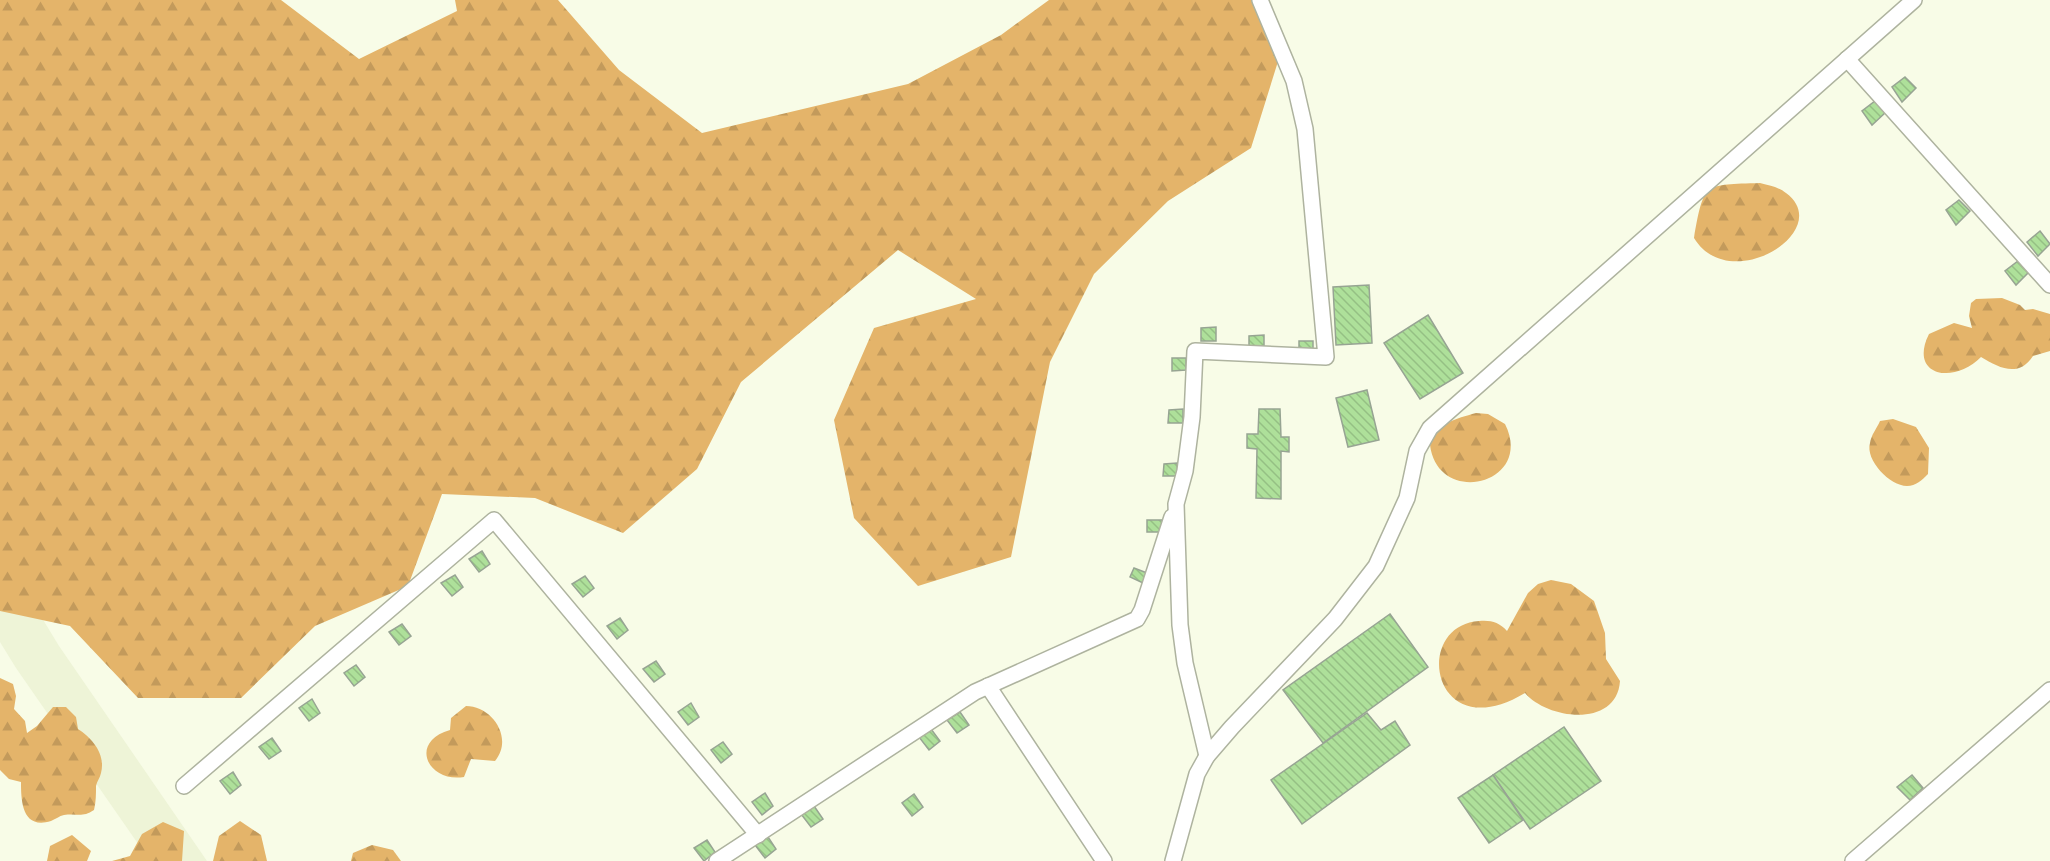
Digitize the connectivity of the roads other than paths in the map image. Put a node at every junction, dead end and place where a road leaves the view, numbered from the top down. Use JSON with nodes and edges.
{"nodes":[{"id":1,"x":1260,"y":0,"type":"edge"},
{"id":2,"x":1914,"y":0,"type":"edge"},
{"id":3,"x":1847,"y":59,"type":"junction"},
{"id":4,"x":2050,"y":285,"type":"edge"},
{"id":5,"x":1176,"y":504,"type":"junction"},
{"id":6,"x":988,"y":686,"type":"junction"},
{"id":7,"x":2050,"y":690,"type":"edge"},
{"id":8,"x":1207,"y":756,"type":"junction"},
{"id":9,"x":184,"y":786,"type":"dead end"},
{"id":10,"x":758,"y":835,"type":"junction"},
{"id":11,"x":717,"y":861,"type":"edge"},
{"id":12,"x":1104,"y":861,"type":"edge"},
{"id":13,"x":1173,"y":861,"type":"edge"},
{"id":14,"x":1853,"y":861,"type":"edge"}],
"edges":[{"from":1,"to":5,"type":"lane"},
{"from":2,"to":3,"type":"lane"},
{"from":3,"to":4,"type":"lane"},
{"from":3,"to":8,"type":"lane"},
{"from":5,"to":6,"type":"lane"},
{"from":5,"to":8,"type":"lane"},
{"from":6,"to":10,"type":"lane"},
{"from":6,"to":12,"type":"lane"},
{"from":7,"to":14,"type":"lane"},
{"from":8,"to":13,"type":"lane"},
{"from":9,"to":10,"type":"lane"},
{"from":10,"to":11,"type":"lane"}]}
